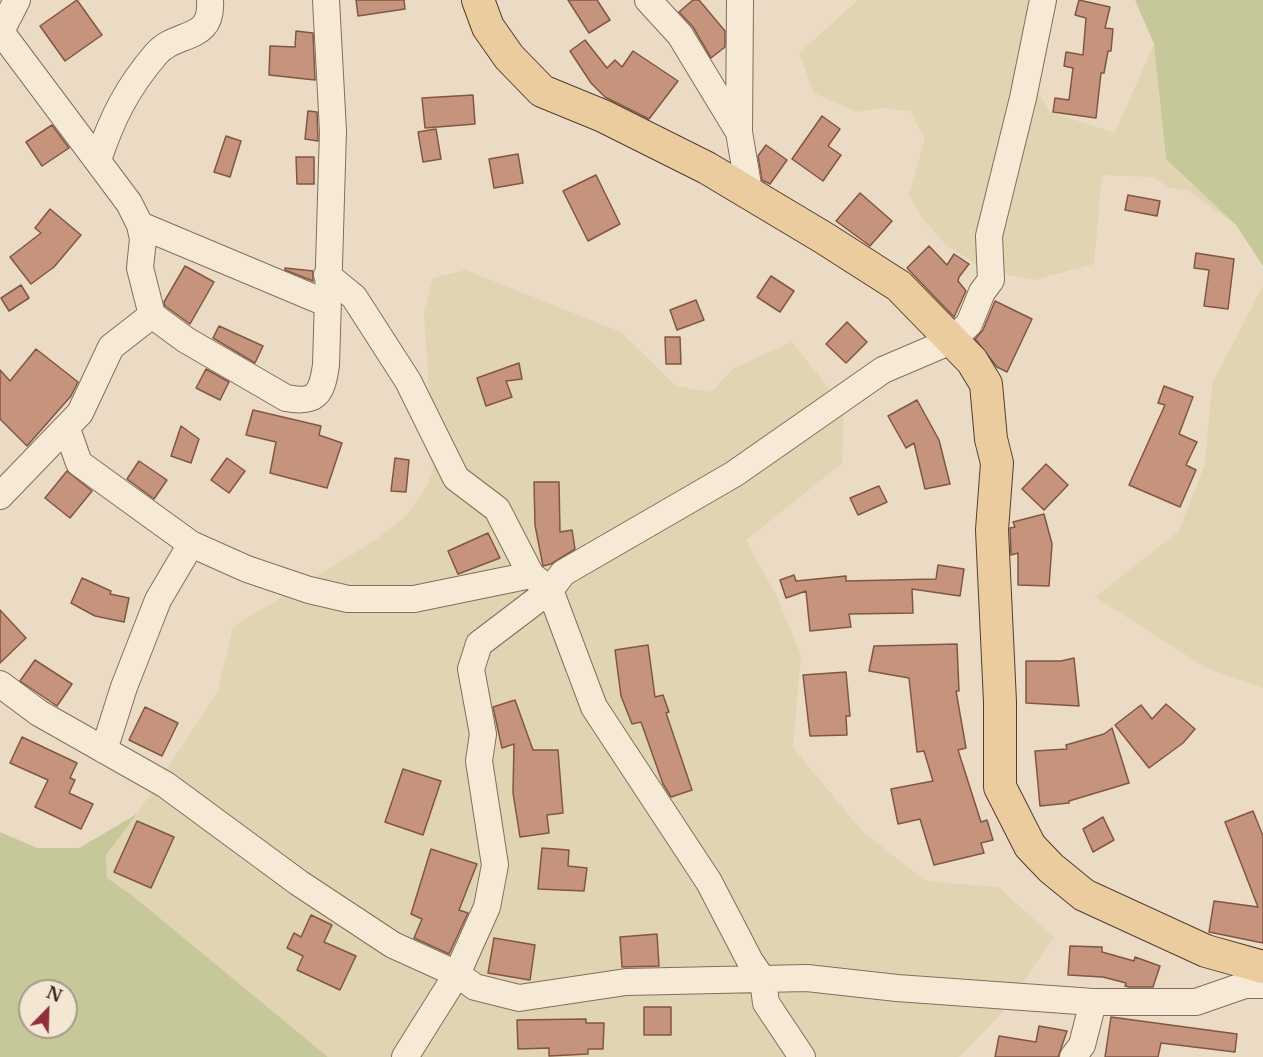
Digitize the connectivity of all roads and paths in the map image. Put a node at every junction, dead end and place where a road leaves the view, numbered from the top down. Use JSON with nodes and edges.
{"nodes":[{"id":1,"x":17,"y":0,"type":"edge"},
{"id":2,"x":210,"y":0,"type":"edge"},
{"id":3,"x":326,"y":0,"type":"edge"},
{"id":4,"x":478,"y":0,"type":"edge"},
{"id":5,"x":648,"y":0,"type":"edge"},
{"id":6,"x":740,"y":0,"type":"edge"},
{"id":7,"x":1043,"y":0,"type":"edge"},
{"id":8,"x":0,"y":33,"type":"edge"},
{"id":9,"x":739,"y":132,"type":"junction"},
{"id":10,"x":98,"y":160,"type":"junction"},
{"id":11,"x":749,"y":191,"type":"junction"},
{"id":12,"x":140,"y":225,"type":"junction"},
{"id":13,"x":327,"y":275,"type":"junction"},
{"id":14,"x":326,"y":303,"type":"junction"},
{"id":15,"x":152,"y":315,"type":"junction"},
{"id":16,"x":951,"y":341,"type":"junction"},
{"id":17,"x":68,"y":429,"type":"junction"},
{"id":18,"x":0,"y":496,"type":"edge"},
{"id":19,"x":191,"y":544,"type":"junction"},
{"id":20,"x":540,"y":583,"type":"junction"},
{"id":21,"x":0,"y":684,"type":"edge"},
{"id":22,"x":104,"y":750,"type":"junction"},
{"id":23,"x":1263,"y":967,"type":"edge"},
{"id":24,"x":457,"y":974,"type":"junction"},
{"id":25,"x":764,"y":980,"type":"junction"},
{"id":26,"x":1263,"y":985,"type":"edge"},
{"id":27,"x":1093,"y":1002,"type":"junction"},
{"id":28,"x":405,"y":1057,"type":"edge"},
{"id":29,"x":802,"y":1057,"type":"edge"},
{"id":30,"x":1073,"y":1057,"type":"edge"}],
"edges":[{"from":1,"to":8,"type":"street"},
{"from":2,"to":10,"type":"street"},
{"from":3,"to":13,"type":"street"},
{"from":4,"to":11,"type":"main road"},
{"from":5,"to":9,"type":"street"},
{"from":6,"to":9,"type":"street"},
{"from":7,"to":16,"type":"street"},
{"from":8,"to":10,"type":"street"},
{"from":9,"to":11,"type":"street"},
{"from":10,"to":12,"type":"street"},
{"from":11,"to":16,"type":"main road"},
{"from":12,"to":14,"type":"street"},
{"from":12,"to":15,"type":"street"},
{"from":13,"to":14,"type":"street"},
{"from":13,"to":20,"type":"street"},
{"from":14,"to":15,"type":"street"},
{"from":15,"to":17,"type":"street"},
{"from":16,"to":20,"type":"street"},
{"from":16,"to":23,"type":"main road"},
{"from":17,"to":18,"type":"street"},
{"from":17,"to":19,"type":"street"},
{"from":19,"to":20,"type":"street"},
{"from":19,"to":22,"type":"street"},
{"from":20,"to":24,"type":"street"},
{"from":20,"to":25,"type":"street"},
{"from":21,"to":22,"type":"street"},
{"from":22,"to":24,"type":"street"},
{"from":24,"to":25,"type":"street"},
{"from":24,"to":28,"type":"street"},
{"from":25,"to":27,"type":"street"},
{"from":25,"to":29,"type":"street"},
{"from":26,"to":27,"type":"street"},
{"from":27,"to":30,"type":"street"}]}
